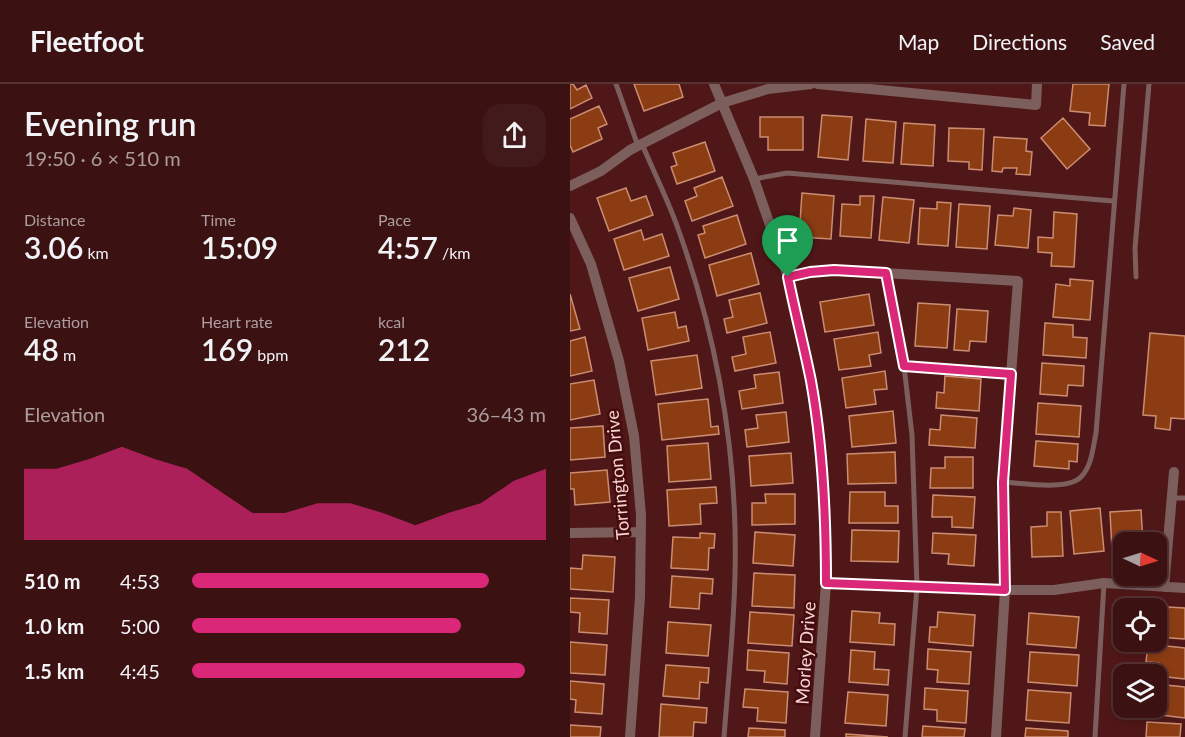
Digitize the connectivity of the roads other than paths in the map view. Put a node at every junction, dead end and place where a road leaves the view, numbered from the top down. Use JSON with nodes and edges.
{"nodes":[{"id":1,"x":616,"y":84,"type":"edge"},
{"id":2,"x":714,"y":84,"type":"edge"},
{"id":3,"x":811,"y":84,"type":"edge"},
{"id":4,"x":818,"y":84,"type":"edge"},
{"id":5,"x":1037,"y":84,"type":"edge"},
{"id":6,"x":1124,"y":84,"type":"edge"},
{"id":7,"x":1149,"y":84,"type":"edge"},
{"id":8,"x":722,"y":103,"type":"junction"},
{"id":9,"x":640,"y":145,"type":"junction"},
{"id":10,"x":754,"y":179,"type":"junction"},
{"id":11,"x":570,"y":186,"type":"edge"},
{"id":12,"x":1113,"y":201,"type":"junction"},
{"id":13,"x":570,"y":218,"type":"edge"},
{"id":14,"x":886,"y":273,"type":"junction"},
{"id":15,"x":788,"y":277,"type":"junction"},
{"id":16,"x":1136,"y":277,"type":"dead end"},
{"id":17,"x":904,"y":366,"type":"junction"},
{"id":18,"x":1011,"y":374,"type":"junction"},
{"id":19,"x":1179,"y":472,"type":"edge"},
{"id":20,"x":1003,"y":482,"type":"junction"},
{"id":21,"x":1172,"y":498,"type":"junction"},
{"id":22,"x":1185,"y":498,"type":"edge"},
{"id":23,"x":641,"y":532,"type":"junction"},
{"id":24,"x":570,"y":533,"type":"edge"},
{"id":25,"x":826,"y":583,"type":"junction"},
{"id":26,"x":1104,"y":583,"type":"junction"},
{"id":27,"x":917,"y":587,"type":"junction"},
{"id":28,"x":1164,"y":587,"type":"junction"},
{"id":29,"x":1185,"y":588,"type":"edge"},
{"id":30,"x":1005,"y":590,"type":"junction"},
{"id":31,"x":630,"y":737,"type":"edge"},
{"id":32,"x":724,"y":737,"type":"edge"},
{"id":33,"x":815,"y":737,"type":"edge"},
{"id":34,"x":904,"y":737,"type":"edge"},
{"id":35,"x":996,"y":737,"type":"edge"},
{"id":36,"x":1095,"y":737,"type":"edge"}],
"edges":[{"from":1,"to":9,"type":"lane"},
{"from":2,"to":8,"type":"street","name":"Morley Drive"},
{"from":3,"to":8,"type":"street"},
{"from":4,"to":5,"type":"street"},
{"from":6,"to":12,"type":"lane"},
{"from":7,"to":16,"type":"lane"},
{"from":8,"to":9,"type":"street"},
{"from":8,"to":10,"type":"street","name":"Morley Drive"},
{"from":9,"to":11,"type":"street"},
{"from":9,"to":32,"type":"lane"},
{"from":10,"to":12,"type":"lane"},
{"from":10,"to":15,"type":"street","name":"Morley Drive"},
{"from":12,"to":20,"type":"lane"},
{"from":13,"to":23,"type":"street","name":"Torrington Drive"},
{"from":14,"to":15,"type":"street"},
{"from":14,"to":17,"type":"lane"},
{"from":14,"to":18,"type":"street"},
{"from":15,"to":25,"type":"street","name":"Morley Drive"},
{"from":17,"to":18,"type":"lane"},
{"from":17,"to":27,"type":"lane"},
{"from":18,"to":20,"type":"street"},
{"from":19,"to":21,"type":"street"},
{"from":20,"to":30,"type":"street"},
{"from":21,"to":22,"type":"lane"},
{"from":21,"to":28,"type":"street"},
{"from":23,"to":24,"type":"street"},
{"from":23,"to":31,"type":"street","name":"Torrington Drive"},
{"from":25,"to":27,"type":"street"},
{"from":25,"to":33,"type":"street","name":"Morley Drive"},
{"from":26,"to":28,"type":"street"},
{"from":26,"to":30,"type":"street"},
{"from":26,"to":36,"type":"lane"},
{"from":27,"to":30,"type":"street"},
{"from":27,"to":34,"type":"lane"},
{"from":28,"to":29,"type":"street"},
{"from":30,"to":35,"type":"street"}]}
